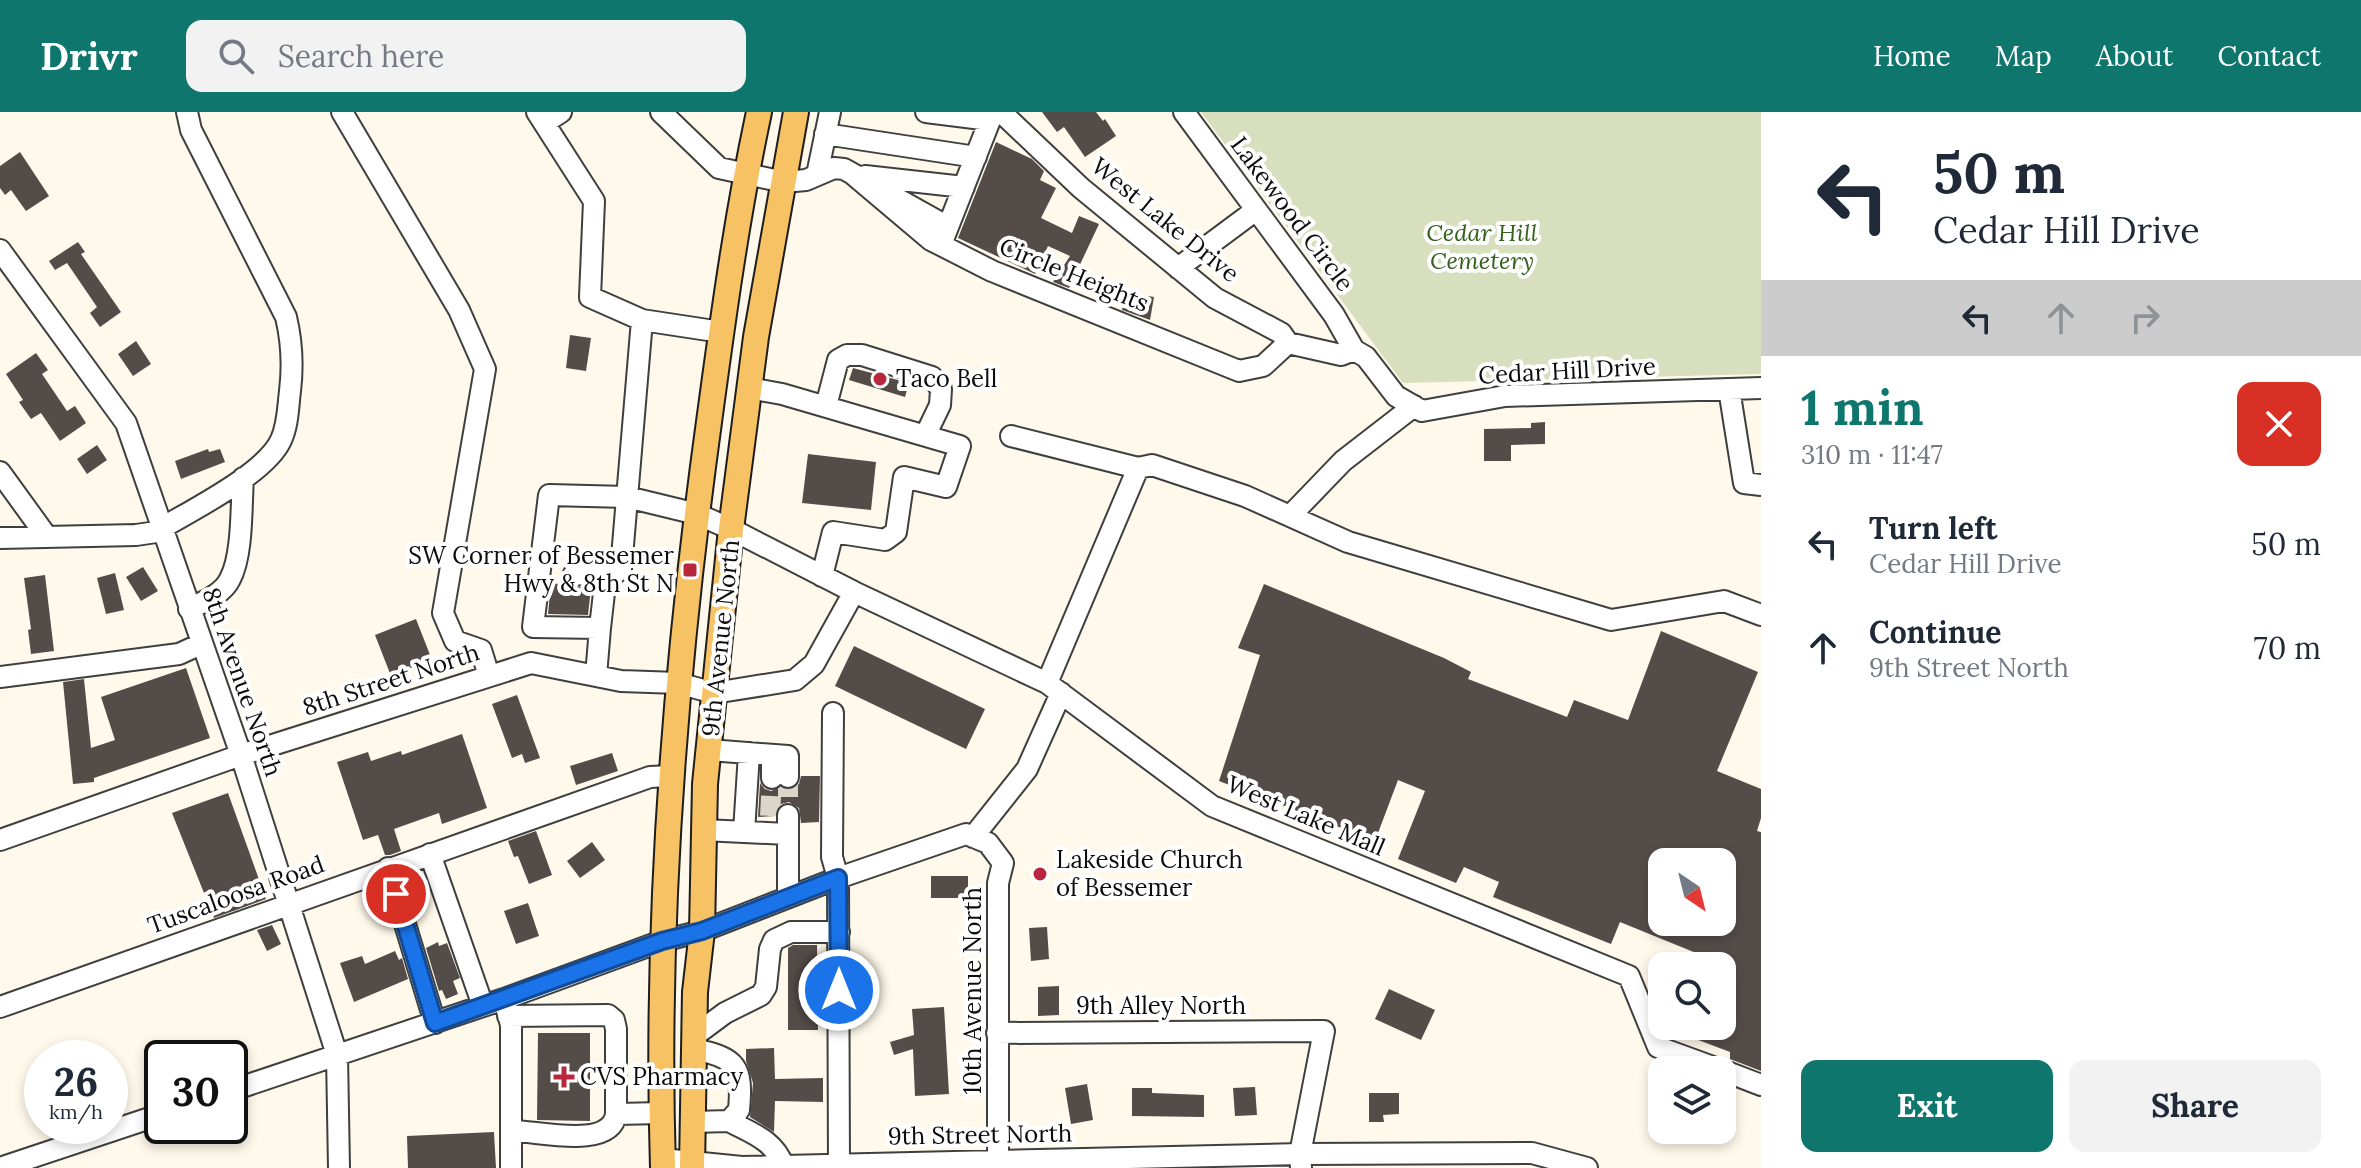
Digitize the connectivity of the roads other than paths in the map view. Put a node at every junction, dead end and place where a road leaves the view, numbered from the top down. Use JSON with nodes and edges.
{"nodes":[{"id":1,"x":187,"y":112,"type":"edge"},
{"id":2,"x":342,"y":112,"type":"edge"},
{"id":3,"x":661,"y":112,"type":"edge"},
{"id":4,"x":759,"y":112,"type":"edge"},
{"id":5,"x":796,"y":112,"type":"edge"},
{"id":6,"x":830,"y":112,"type":"edge"},
{"id":7,"x":926,"y":112,"type":"edge"},
{"id":8,"x":1184,"y":112,"type":"edge"},
{"id":9,"x":996,"y":115,"type":"edge"},
{"id":10,"x":547,"y":116,"type":"edge"},
{"id":11,"x":825,"y":134,"type":"junction"},
{"id":12,"x":976,"y":157,"type":"junction"},
{"id":13,"x":747,"y":174,"type":"junction"},
{"id":14,"x":817,"y":175,"type":"junction"},
{"id":15,"x":854,"y":175,"type":"junction"},
{"id":16,"x":784,"y":182,"type":"junction"},
{"id":17,"x":964,"y":187,"type":"junction"},
{"id":18,"x":1256,"y":210,"type":"junction"},
{"id":19,"x":944,"y":236,"type":"junction"},
{"id":20,"x":0,"y":250,"type":"edge"},
{"id":21,"x":1178,"y":268,"type":"junction"},
{"id":22,"x":642,"y":320,"type":"junction"},
{"id":23,"x":721,"y":332,"type":"junction"},
{"id":24,"x":1288,"y":343,"type":"junction"},
{"id":25,"x":1354,"y":350,"type":"junction"},
{"id":26,"x":749,"y":388,"type":"junction"},
{"id":27,"x":1761,"y":388,"type":"edge"},
{"id":28,"x":1729,"y":389,"type":"junction"},
{"id":29,"x":826,"y":406,"type":"junction"},
{"id":30,"x":1414,"y":406,"type":"junction"},
{"id":31,"x":926,"y":434,"type":"junction"},
{"id":32,"x":1011,"y":436,"type":"dead end"},
{"id":33,"x":1138,"y":468,"type":"junction"},
{"id":34,"x":0,"y":472,"type":"edge"},
{"id":35,"x":243,"y":478,"type":"junction"},
{"id":36,"x":1761,"y":485,"type":"edge"},
{"id":37,"x":627,"y":497,"type":"junction"},
{"id":38,"x":697,"y":514,"type":"junction"},
{"id":39,"x":1291,"y":515,"type":"junction"},
{"id":40,"x":163,"y":529,"type":"junction"},
{"id":41,"x":731,"y":529,"type":"junction"},
{"id":42,"x":47,"y":537,"type":"junction"},
{"id":43,"x":0,"y":538,"type":"edge"},
{"id":44,"x":540,"y":571,"type":"junction"},
{"id":45,"x":822,"y":576,"type":"junction"},
{"id":46,"x":854,"y":592,"type":"junction"},
{"id":47,"x":604,"y":593,"type":"dead end"},
{"id":48,"x":189,"y":609,"type":"junction"},
{"id":49,"x":1761,"y":615,"type":"edge"},
{"id":50,"x":533,"y":627,"type":"junction"},
{"id":51,"x":600,"y":628,"type":"junction"},
{"id":52,"x":201,"y":644,"type":"junction"},
{"id":53,"x":531,"y":663,"type":"junction"},
{"id":54,"x":489,"y":676,"type":"junction"},
{"id":55,"x":596,"y":676,"type":"junction"},
{"id":56,"x":0,"y":677,"type":"edge"},
{"id":57,"x":678,"y":683,"type":"junction"},
{"id":58,"x":1054,"y":688,"type":"junction"},
{"id":59,"x":714,"y":693,"type":"junction"},
{"id":60,"x":833,"y":713,"type":"dead end"},
{"id":61,"x":709,"y":750,"type":"junction"},
{"id":62,"x":749,"y":753,"type":"junction"},
{"id":63,"x":241,"y":755,"type":"junction"},
{"id":64,"x":671,"y":776,"type":"junction"},
{"id":65,"x":780,"y":777,"type":"tunnel mouth"},
{"id":66,"x":703,"y":830,"type":"junction"},
{"id":67,"x":744,"y":832,"type":"junction"},
{"id":68,"x":973,"y":837,"type":"junction"},
{"id":69,"x":0,"y":840,"type":"edge"},
{"id":70,"x":430,"y":854,"type":"junction"},
{"id":71,"x":388,"y":868,"type":"junction"},
{"id":72,"x":838,"y":878,"type":"junction"},
{"id":73,"x":788,"y":897,"type":"junction"},
{"id":74,"x":290,"y":903,"type":"junction"},
{"id":75,"x":702,"y":931,"type":"junction"},
{"id":76,"x":839,"y":932,"type":"junction"},
{"id":77,"x":662,"y":941,"type":"junction"},
{"id":78,"x":483,"y":1006,"type":"junction"},
{"id":79,"x":0,"y":1007,"type":"edge"},
{"id":80,"x":506,"y":1007,"type":"junction"},
{"id":81,"x":435,"y":1023,"type":"junction"},
{"id":82,"x":997,"y":1033,"type":"junction"},
{"id":83,"x":694,"y":1042,"type":"junction"},
{"id":84,"x":337,"y":1055,"type":"junction"},
{"id":85,"x":1683,"y":1056,"type":"edge"},
{"id":86,"x":1736,"y":1075,"type":"edge"},
{"id":87,"x":248,"y":1085,"type":"edge"},
{"id":88,"x":1761,"y":1085,"type":"edge"},
{"id":89,"x":662,"y":1113,"type":"junction"},
{"id":90,"x":616,"y":1114,"type":"junction"},
{"id":91,"x":144,"y":1120,"type":"edge"},
{"id":92,"x":729,"y":1121,"type":"junction"},
{"id":93,"x":693,"y":1122,"type":"junction"},
{"id":94,"x":511,"y":1131,"type":"junction"},
{"id":95,"x":1300,"y":1161,"type":"edge"},
{"id":96,"x":1488,"y":1161,"type":"edge"},
{"id":97,"x":1165,"y":1163,"type":"edge"},
{"id":98,"x":662,"y":1164,"type":"edge"},
{"id":99,"x":998,"y":1164,"type":"edge"},
{"id":100,"x":783,"y":1165,"type":"junction"},
{"id":101,"x":692,"y":1166,"type":"edge"},
{"id":102,"x":839,"y":1166,"type":"edge"},
{"id":103,"x":9,"y":1167,"type":"edge"},
{"id":104,"x":339,"y":1168,"type":"edge"},
{"id":105,"x":511,"y":1168,"type":"edge"},
{"id":106,"x":1587,"y":1168,"type":"edge"}],
"edges":[{"from":1,"to":35,"type":"street"},
{"from":2,"to":54,"type":"street"},
{"from":3,"to":13,"type":"street"},
{"from":4,"to":13,"type":"main road","name":"9th Avenue North"},
{"from":5,"to":16,"type":"main road","name":"9th Avenue North"},
{"from":6,"to":11,"type":"street"},
{"from":7,"to":9,"type":"street"},
{"from":8,"to":18,"type":"street","name":"Lakewood Circle"},
{"from":9,"to":12,"type":"street"},
{"from":9,"to":21,"type":"street","name":"West Lake Drive"},
{"from":10,"to":22,"type":"street"},
{"from":11,"to":12,"type":"street"},
{"from":11,"to":14,"type":"street"},
{"from":12,"to":17,"type":"street"},
{"from":13,"to":16,"type":"street"},
{"from":13,"to":23,"type":"main road","name":"9th Avenue North"},
{"from":14,"to":15,"type":"street"},
{"from":14,"to":16,"type":"street"},
{"from":15,"to":17,"type":"street"},
{"from":15,"to":19,"type":"street","name":"Circle Heights"},
{"from":16,"to":26,"type":"main road","name":"9th Avenue North"},
{"from":17,"to":19,"type":"street"},
{"from":18,"to":21,"type":"street"},
{"from":18,"to":25,"type":"street","name":"Lakewood Circle"},
{"from":19,"to":24,"type":"street","name":"Circle Heights"},
{"from":20,"to":40,"type":"street","name":"8th Avenue North"},
{"from":21,"to":24,"type":"street","name":"West Lake Drive"},
{"from":22,"to":23,"type":"street"},
{"from":22,"to":37,"type":"street"},
{"from":23,"to":38,"type":"main road","name":"9th Avenue North"},
{"from":24,"to":25,"type":"street","name":"West Lake Drive"},
{"from":25,"to":30,"type":"street"},
{"from":26,"to":29,"type":"street"},
{"from":26,"to":41,"type":"main road","name":"9th Avenue North"},
{"from":27,"to":28,"type":"street","name":"Cedar Hill Drive"},
{"from":28,"to":30,"type":"street","name":"Cedar Hill Drive"},
{"from":28,"to":36,"type":"street"},
{"from":29,"to":31,"type":"street"},
{"from":29,"to":31,"type":"street"},
{"from":30,"to":39,"type":"street"},
{"from":31,"to":45,"type":"street"},
{"from":32,"to":33,"type":"street"},
{"from":33,"to":39,"type":"street"},
{"from":33,"to":58,"type":"street"},
{"from":34,"to":42,"type":"street"},
{"from":35,"to":40,"type":"street"},
{"from":35,"to":48,"type":"street"},
{"from":37,"to":38,"type":"street","name":"West Lake Mall"},
{"from":37,"to":44,"type":"street","name":"West Lake Mall"},
{"from":37,"to":44,"type":"street"},
{"from":38,"to":41,"type":"street","name":"West Lake Mall"},
{"from":38,"to":57,"type":"main road","name":"9th Avenue North"},
{"from":39,"to":49,"type":"street"},
{"from":40,"to":42,"type":"street"},
{"from":40,"to":48,"type":"street","name":"8th Avenue North"},
{"from":41,"to":45,"type":"street","name":"West Lake Mall"},
{"from":41,"to":59,"type":"main road","name":"9th Avenue North"},
{"from":42,"to":43,"type":"street"},
{"from":44,"to":50,"type":"street"},
{"from":45,"to":46,"type":"street","name":"West Lake Mall"},
{"from":46,"to":58,"type":"street","name":"West Lake Mall"},
{"from":46,"to":59,"type":"street"},
{"from":47,"to":51,"type":"street"},
{"from":48,"to":52,"type":"street","name":"8th Avenue North"},
{"from":50,"to":51,"type":"street"},
{"from":50,"to":53,"type":"street"},
{"from":51,"to":55,"type":"street"},
{"from":52,"to":56,"type":"street"},
{"from":52,"to":63,"type":"street","name":"8th Avenue North"},
{"from":53,"to":54,"type":"street","name":"8th Street North"},
{"from":53,"to":55,"type":"street","name":"8th Street North"},
{"from":54,"to":63,"type":"street","name":"8th Street North"},
{"from":55,"to":57,"type":"street","name":"8th Street North"},
{"from":57,"to":59,"type":"street","name":"8th Street North"},
{"from":57,"to":64,"type":"main road","name":"9th Avenue North"},
{"from":58,"to":68,"type":"street"},
{"from":58,"to":85,"type":"street","name":"West Lake Mall"},
{"from":59,"to":61,"type":"main road","name":"9th Avenue North"},
{"from":60,"to":72,"type":"street"},
{"from":61,"to":62,"type":"street"},
{"from":61,"to":66,"type":"main road","name":"9th Avenue North"},
{"from":62,"to":65,"type":"street"},
{"from":62,"to":67,"type":"street"},
{"from":63,"to":69,"type":"street","name":"8th Street North"},
{"from":63,"to":74,"type":"street","name":"8th Avenue North"},
{"from":64,"to":70,"type":"street","name":"Tuscaloosa Road"},
{"from":64,"to":77,"type":"main road","name":"9th Avenue North"},
{"from":66,"to":67,"type":"street"},
{"from":66,"to":75,"type":"main road","name":"9th Avenue North"},
{"from":67,"to":73,"type":"street"},
{"from":68,"to":72,"type":"street"},
{"from":68,"to":82,"type":"street","name":"10th Avenue North"},
{"from":70,"to":71,"type":"street","name":"Tuscaloosa Road"},
{"from":70,"to":78,"type":"street"},
{"from":71,"to":74,"type":"street","name":"Tuscaloosa Road"},
{"from":71,"to":81,"type":"street"},
{"from":72,"to":73,"type":"street"},
{"from":72,"to":76,"type":"street"},
{"from":73,"to":75,"type":"street"},
{"from":74,"to":79,"type":"street","name":"Tuscaloosa Road"},
{"from":74,"to":84,"type":"street","name":"8th Avenue North"},
{"from":75,"to":77,"type":"street"},
{"from":75,"to":83,"type":"main road","name":"9th Avenue North"},
{"from":76,"to":83,"type":"street"},
{"from":76,"to":102,"type":"street"},
{"from":77,"to":80,"type":"street"},
{"from":77,"to":89,"type":"main road","name":"9th Avenue North"},
{"from":78,"to":80,"type":"street"},
{"from":78,"to":81,"type":"street"},
{"from":80,"to":90,"type":"street"},
{"from":80,"to":94,"type":"street"},
{"from":81,"to":84,"type":"street"},
{"from":82,"to":95,"type":"street","name":"9th Alley North"},
{"from":82,"to":99,"type":"street","name":"10th Avenue North"},
{"from":83,"to":92,"type":"street"},
{"from":83,"to":93,"type":"main road","name":"9th Avenue North"},
{"from":84,"to":87,"type":"street"},
{"from":84,"to":104,"type":"street","name":"8th Avenue North"},
{"from":86,"to":88,"type":"street","name":"West Lake Mall"},
{"from":89,"to":90,"type":"street"},
{"from":89,"to":98,"type":"main road","name":"9th Avenue North"},
{"from":90,"to":94,"type":"street"},
{"from":91,"to":103,"type":"street"},
{"from":92,"to":93,"type":"street"},
{"from":92,"to":100,"type":"street"},
{"from":93,"to":101,"type":"main road","name":"9th Avenue North"},
{"from":94,"to":105,"type":"street"},
{"from":95,"to":96,"type":"street","name":"9th Street North"},
{"from":95,"to":97,"type":"street","name":"9th Street North"},
{"from":96,"to":106,"type":"street","name":"9th Street North"},
{"from":97,"to":99,"type":"street","name":"9th Street North"},
{"from":98,"to":101,"type":"street","name":"9th Street North"},
{"from":99,"to":102,"type":"street","name":"9th Street North"},
{"from":100,"to":101,"type":"street","name":"9th Street North"},
{"from":100,"to":102,"type":"street","name":"9th Street North"}]}
